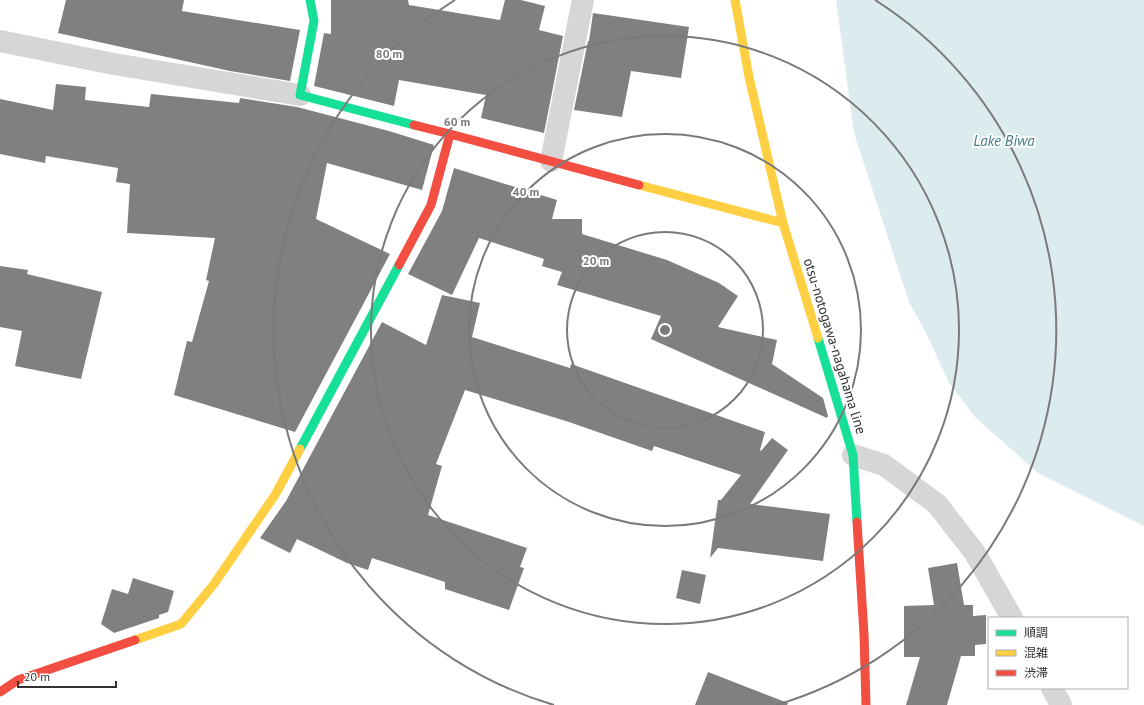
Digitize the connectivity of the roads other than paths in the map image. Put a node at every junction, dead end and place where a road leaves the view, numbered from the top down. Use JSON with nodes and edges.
{"nodes":[{"id":1,"x":310,"y":0,"type":"edge"},
{"id":2,"x":583,"y":0,"type":"edge"},
{"id":3,"x":735,"y":0,"type":"edge"},
{"id":4,"x":0,"y":41,"type":"edge"},
{"id":5,"x":300,"y":95,"type":"junction"},
{"id":6,"x":450,"y":134,"type":"junction"},
{"id":7,"x":550,"y":161,"type":"junction"},
{"id":8,"x":783,"y":223,"type":"junction"},
{"id":9,"x":853,"y":455,"type":"junction"},
{"id":10,"x":1011,"y":617,"type":"edge"},
{"id":11,"x":1053,"y":689,"type":"edge"},
{"id":12,"x":0,"y":692,"type":"edge"},
{"id":13,"x":866,"y":705,"type":"edge"},
{"id":14,"x":1061,"y":705,"type":"edge"}],
"edges":[{"from":1,"to":5,"type":"street"},
{"from":2,"to":7,"type":"street"},
{"from":3,"to":8,"type":"street","name":"otsu-notogawa-nagahama line"},
{"from":4,"to":5,"type":"street"},
{"from":5,"to":6,"type":"street"},
{"from":6,"to":7,"type":"street"},
{"from":6,"to":12,"type":"street"},
{"from":7,"to":8,"type":"street"},
{"from":8,"to":9,"type":"street","name":"otsu-notogawa-nagahama line"},
{"from":9,"to":10,"type":"street"},
{"from":9,"to":13,"type":"street","name":"otsu-notogawa-nagahama line"},
{"from":11,"to":14,"type":"street"}]}
